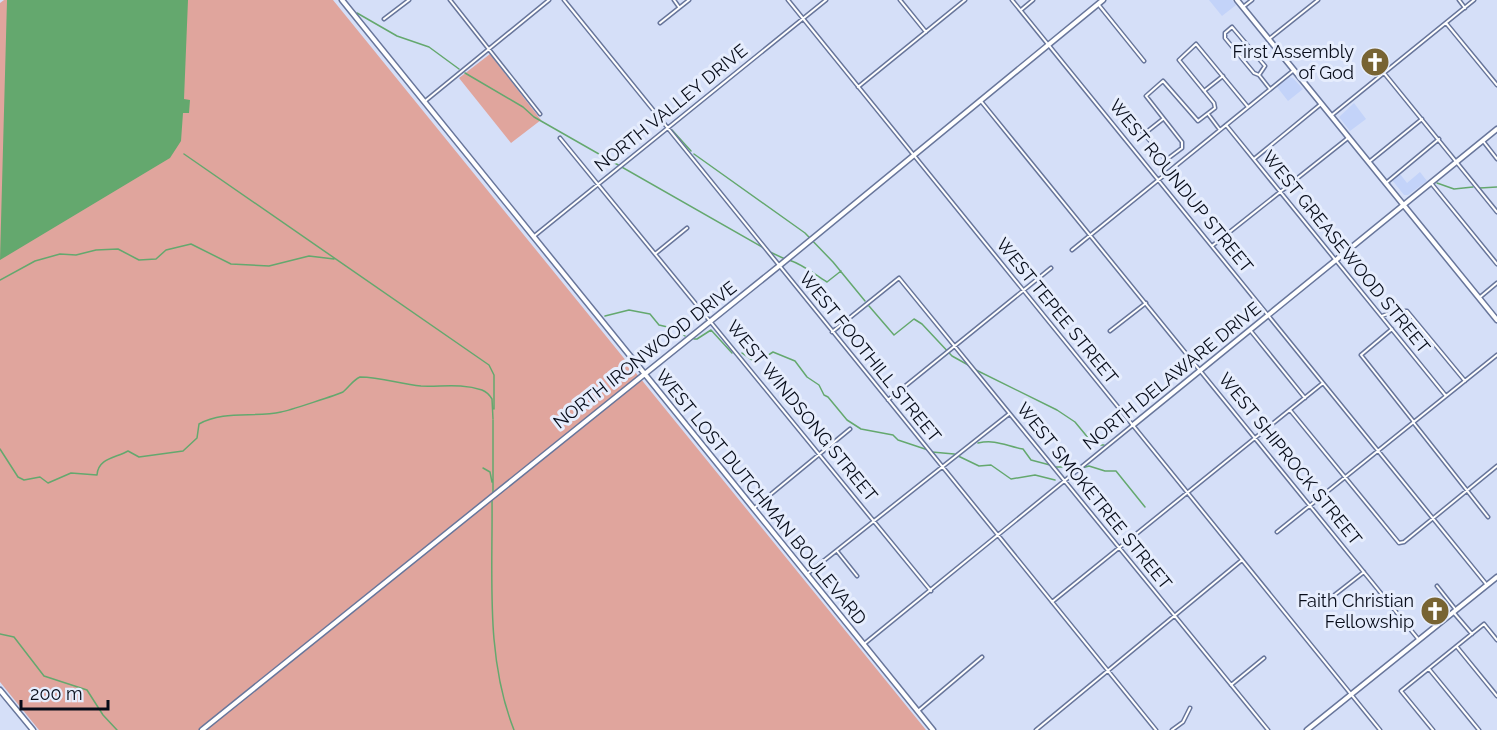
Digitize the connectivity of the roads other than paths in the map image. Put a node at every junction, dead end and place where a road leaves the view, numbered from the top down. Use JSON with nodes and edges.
{"nodes":[{"id":1,"x":342,"y":0,"type":"edge"},
{"id":2,"x":409,"y":0,"type":"edge"},
{"id":3,"x":450,"y":0,"type":"edge"},
{"id":4,"x":549,"y":0,"type":"edge"},
{"id":5,"x":564,"y":0,"type":"edge"},
{"id":6,"x":674,"y":0,"type":"edge"},
{"id":7,"x":688,"y":0,"type":"edge"},
{"id":8,"x":788,"y":0,"type":"edge"},
{"id":9,"x":826,"y":0,"type":"edge"},
{"id":10,"x":900,"y":0,"type":"edge"},
{"id":11,"x":965,"y":0,"type":"edge"},
{"id":12,"x":1012,"y":0,"type":"edge"},
{"id":13,"x":1033,"y":0,"type":"edge"},
{"id":14,"x":1103,"y":0,"type":"edge"},
{"id":15,"x":1237,"y":0,"type":"edge"},
{"id":16,"x":1252,"y":0,"type":"edge"},
{"id":17,"x":1318,"y":0,"type":"edge"},
{"id":18,"x":1459,"y":0,"type":"edge"},
{"id":19,"x":1474,"y":0,"type":"edge"},
{"id":20,"x":1098,"y":4,"type":"junction"},
{"id":21,"x":680,"y":7,"type":"junction"},
{"id":22,"x":1243,"y":8,"type":"junction"},
{"id":23,"x":1465,"y":8,"type":"junction"},
{"id":24,"x":1021,"y":10,"type":"junction"},
{"id":25,"x":384,"y":19,"type":"dead end"},
{"id":26,"x":803,"y":19,"type":"junction"},
{"id":27,"x":660,"y":23,"type":"dead end"},
{"id":28,"x":1446,"y":23,"type":"junction"},
{"id":29,"x":926,"y":32,"type":"junction"},
{"id":30,"x":1269,"y":39,"type":"junction"},
{"id":31,"x":1048,"y":45,"type":"junction"},
{"id":32,"x":489,"y":49,"type":"junction"},
{"id":33,"x":1144,"y":61,"type":"dead end"},
{"id":34,"x":1294,"y":70,"type":"junction"},
{"id":35,"x":1384,"y":73,"type":"junction"},
{"id":36,"x":1259,"y":75,"type":"junction"},
{"id":37,"x":1223,"y":76,"type":"junction"},
{"id":38,"x":1497,"y":85,"type":"edge"},
{"id":39,"x":858,"y":87,"type":"junction"},
{"id":40,"x":1270,"y":89,"type":"junction"},
{"id":41,"x":1204,"y":91,"type":"junction"},
{"id":42,"x":981,"y":100,"type":"junction"},
{"id":43,"x":424,"y":102,"type":"junction"},
{"id":44,"x":1321,"y":104,"type":"junction"},
{"id":45,"x":1248,"y":107,"type":"junction"},
{"id":46,"x":1119,"y":110,"type":"dead end"},
{"id":47,"x":540,"y":114,"type":"dead end"},
{"id":48,"x":1208,"y":114,"type":"junction"},
{"id":49,"x":1331,"y":116,"type":"junction"},
{"id":50,"x":1163,"y":118,"type":"junction"},
{"id":51,"x":1422,"y":119,"type":"junction"},
{"id":52,"x":1226,"y":125,"type":"junction"},
{"id":53,"x":667,"y":129,"type":"junction"},
{"id":54,"x":1497,"y":129,"type":"edge"},
{"id":55,"x":1220,"y":130,"type":"junction"},
{"id":56,"x":1144,"y":134,"type":"junction"},
{"id":57,"x":560,"y":138,"type":"dead end"},
{"id":58,"x":1349,"y":138,"type":"junction"},
{"id":59,"x":1438,"y":140,"type":"junction"},
{"id":60,"x":1483,"y":141,"type":"junction"},
{"id":61,"x":913,"y":154,"type":"junction"},
{"id":62,"x":1253,"y":159,"type":"junction"},
{"id":63,"x":1497,"y":159,"type":"edge"},
{"id":64,"x":1369,"y":162,"type":"junction"},
{"id":65,"x":1457,"y":162,"type":"junction"},
{"id":66,"x":1159,"y":180,"type":"junction"},
{"id":67,"x":1386,"y":183,"type":"junction"},
{"id":68,"x":1431,"y":183,"type":"junction"},
{"id":69,"x":598,"y":185,"type":"junction"},
{"id":70,"x":1281,"y":193,"type":"junction"},
{"id":71,"x":1404,"y":205,"type":"junction"},
{"id":72,"x":1497,"y":212,"type":"edge"},
{"id":73,"x":687,"y":228,"type":"dead end"},
{"id":74,"x":1091,"y":235,"type":"junction"},
{"id":75,"x":533,"y":237,"type":"junction"},
{"id":76,"x":1212,"y":246,"type":"junction"},
{"id":77,"x":1072,"y":250,"type":"dead end"},
{"id":78,"x":655,"y":254,"type":"junction"},
{"id":79,"x":1336,"y":260,"type":"junction"},
{"id":80,"x":1497,"y":264,"type":"edge"},
{"id":81,"x":779,"y":266,"type":"junction"},
{"id":82,"x":1051,"y":268,"type":"dead end"},
{"id":83,"x":1497,"y":283,"type":"edge"},
{"id":84,"x":1024,"y":291,"type":"junction"},
{"id":85,"x":1479,"y":298,"type":"junction"},
{"id":86,"x":1146,"y":303,"type":"junction"},
{"id":87,"x":1268,"y":315,"type":"junction"},
{"id":88,"x":1382,"y":316,"type":"junction"},
{"id":89,"x":1497,"y":320,"type":"edge"},
{"id":90,"x":711,"y":321,"type":"junction"},
{"id":91,"x":1392,"y":329,"type":"junction"},
{"id":92,"x":1250,"y":330,"type":"junction"},
{"id":93,"x":1110,"y":331,"type":"dead end"},
{"id":94,"x":832,"y":332,"type":"junction"},
{"id":95,"x":954,"y":346,"type":"junction"},
{"id":96,"x":1497,"y":355,"type":"edge"},
{"id":97,"x":1201,"y":370,"type":"junction"},
{"id":98,"x":643,"y":373,"type":"junction"},
{"id":99,"x":1465,"y":381,"type":"junction"},
{"id":100,"x":1323,"y":383,"type":"junction"},
{"id":101,"x":1446,"y":396,"type":"junction"},
{"id":102,"x":1305,"y":398,"type":"junction"},
{"id":103,"x":887,"y":400,"type":"junction"},
{"id":104,"x":1290,"y":410,"type":"junction"},
{"id":105,"x":1009,"y":414,"type":"junction"},
{"id":106,"x":1414,"y":422,"type":"junction"},
{"id":107,"x":1133,"y":425,"type":"junction"},
{"id":108,"x":850,"y":429,"type":"dead end"},
{"id":109,"x":1256,"y":438,"type":"junction"},
{"id":110,"x":1378,"y":451,"type":"junction"},
{"id":111,"x":820,"y":454,"type":"junction"},
{"id":112,"x":1497,"y":466,"type":"edge"},
{"id":113,"x":942,"y":467,"type":"junction"},
{"id":114,"x":1345,"y":478,"type":"junction"},
{"id":115,"x":1065,"y":481,"type":"junction"},
{"id":116,"x":1468,"y":490,"type":"junction"},
{"id":117,"x":1189,"y":494,"type":"junction"},
{"id":118,"x":1310,"y":505,"type":"junction"},
{"id":119,"x":753,"y":509,"type":"junction"},
{"id":120,"x":1488,"y":517,"type":"dead end"},
{"id":121,"x":1434,"y":519,"type":"junction"},
{"id":122,"x":875,"y":522,"type":"junction"},
{"id":123,"x":1276,"y":532,"type":"dead end"},
{"id":124,"x":998,"y":535,"type":"junction"},
{"id":125,"x":1121,"y":548,"type":"junction"},
{"id":126,"x":837,"y":551,"type":"junction"},
{"id":127,"x":1242,"y":560,"type":"junction"},
{"id":128,"x":1364,"y":572,"type":"junction"},
{"id":129,"x":807,"y":575,"type":"junction"},
{"id":130,"x":857,"y":576,"type":"dead end"},
{"id":131,"x":1497,"y":577,"type":"edge"},
{"id":132,"x":1487,"y":585,"type":"junction"},
{"id":133,"x":1437,"y":586,"type":"dead end"},
{"id":134,"x":931,"y":591,"type":"junction"},
{"id":135,"x":1332,"y":597,"type":"dead end"},
{"id":136,"x":1052,"y":602,"type":"junction"},
{"id":137,"x":1455,"y":611,"type":"junction"},
{"id":138,"x":1174,"y":615,"type":"junction"},
{"id":139,"x":1472,"y":634,"type":"junction"},
{"id":140,"x":1419,"y":640,"type":"junction"},
{"id":141,"x":1497,"y":640,"type":"edge"},
{"id":142,"x":864,"y":644,"type":"junction"},
{"id":143,"x":1457,"y":646,"type":"junction"},
{"id":144,"x":982,"y":657,"type":"dead end"},
{"id":145,"x":1264,"y":658,"type":"dead end"},
{"id":146,"x":1429,"y":669,"type":"junction"},
{"id":147,"x":1107,"y":670,"type":"junction"},
{"id":148,"x":1231,"y":685,"type":"junction"},
{"id":149,"x":0,"y":690,"type":"edge"},
{"id":150,"x":1352,"y":694,"type":"junction"},
{"id":151,"x":1497,"y":696,"type":"edge"},
{"id":152,"x":1190,"y":708,"type":"dead end"},
{"id":153,"x":918,"y":711,"type":"junction"},
{"id":154,"x":1041,"y":729,"type":"edge"},
{"id":155,"x":33,"y":730,"type":"edge"},
{"id":156,"x":202,"y":730,"type":"edge"},
{"id":157,"x":933,"y":730,"type":"edge"},
{"id":158,"x":1036,"y":730,"type":"edge"},
{"id":159,"x":1156,"y":730,"type":"edge"},
{"id":160,"x":1172,"y":730,"type":"edge"},
{"id":161,"x":1268,"y":730,"type":"edge"},
{"id":162,"x":1307,"y":730,"type":"edge"},
{"id":163,"x":1380,"y":730,"type":"edge"},
{"id":164,"x":1433,"y":730,"type":"edge"},
{"id":165,"x":1479,"y":730,"type":"edge"}],
"edges":[{"from":1,"to":43,"type":"street","name":"WEST LOST DUTCHMAN BOULEVARD"},
{"from":2,"to":25,"type":"street"},
{"from":3,"to":32,"type":"street"},
{"from":4,"to":32,"type":"street"},
{"from":5,"to":53,"type":"street","name":"WEST FOOTHILL STREET"},
{"from":6,"to":21,"type":"street"},
{"from":7,"to":21,"type":"street"},
{"from":8,"to":26,"type":"street","name":"WEST TEPEE STREET"},
{"from":9,"to":26,"type":"street","name":"NORTH VALLEY DRIVE"},
{"from":10,"to":29,"type":"street"},
{"from":11,"to":29,"type":"street"},
{"from":12,"to":24,"type":"street","name":"WEST ROUNDUP STREET"},
{"from":13,"to":24,"type":"street"},
{"from":14,"to":20,"type":"street","name":"NORTH IRONWOOD DRIVE"},
{"from":15,"to":22,"type":"street"},
{"from":16,"to":22,"type":"street"},
{"from":17,"to":30,"type":"street"},
{"from":18,"to":23,"type":"street"},
{"from":19,"to":23,"type":"street"},
{"from":20,"to":31,"type":"street","name":"NORTH IRONWOOD DRIVE"},
{"from":20,"to":33,"type":"street"},
{"from":21,"to":27,"type":"street"},
{"from":22,"to":30,"type":"street"},
{"from":23,"to":28,"type":"street"},
{"from":24,"to":31,"type":"street","name":"WEST ROUNDUP STREET"},
{"from":26,"to":39,"type":"street","name":"WEST TEPEE STREET"},
{"from":26,"to":53,"type":"street","name":"NORTH VALLEY DRIVE"},
{"from":28,"to":35,"type":"street"},
{"from":28,"to":38,"type":"street"},
{"from":29,"to":39,"type":"street"},
{"from":30,"to":34,"type":"street"},
{"from":31,"to":42,"type":"street","name":"NORTH IRONWOOD DRIVE"},
{"from":31,"to":66,"type":"street","name":"WEST ROUNDUP STREET"},
{"from":32,"to":43,"type":"street"},
{"from":32,"to":47,"type":"street"},
{"from":34,"to":40,"type":"street"},
{"from":34,"to":44,"type":"street"},
{"from":35,"to":49,"type":"street"},
{"from":35,"to":51,"type":"street"},
{"from":36,"to":36,"type":"street"},
{"from":36,"to":40,"type":"street"},
{"from":37,"to":41,"type":"street"},
{"from":37,"to":41,"type":"street"},
{"from":37,"to":45,"type":"street"},
{"from":39,"to":61,"type":"street","name":"WEST TEPEE STREET"},
{"from":40,"to":45,"type":"street"},
{"from":41,"to":48,"type":"street"},
{"from":42,"to":61,"type":"street","name":"NORTH IRONWOOD DRIVE"},
{"from":42,"to":74,"type":"street","name":"WEST SHIPROCK STREET"},
{"from":43,"to":75,"type":"street","name":"WEST LOST DUTCHMAN BOULEVARD"},
{"from":44,"to":49,"type":"street"},
{"from":44,"to":62,"type":"street"},
{"from":45,"to":52,"type":"street"},
{"from":46,"to":56,"type":"street"},
{"from":48,"to":50,"type":"street"},
{"from":48,"to":55,"type":"street"},
{"from":49,"to":58,"type":"street"},
{"from":50,"to":56,"type":"street"},
{"from":50,"to":56,"type":"street"},
{"from":51,"to":59,"type":"street"},
{"from":51,"to":64,"type":"street"},
{"from":52,"to":55,"type":"street"},
{"from":52,"to":62,"type":"street","name":"WEST GREASEWOOD STREET"},
{"from":53,"to":69,"type":"street","name":"NORTH VALLEY DRIVE"},
{"from":53,"to":81,"type":"street","name":"WEST FOOTHILL STREET"},
{"from":54,"to":60,"type":"street","name":"NORTH DELAWARE DRIVE"},
{"from":55,"to":66,"type":"street"},
{"from":57,"to":69,"type":"street","name":"WEST WINDSONG STREET"},
{"from":58,"to":64,"type":"street"},
{"from":58,"to":70,"type":"street"},
{"from":59,"to":65,"type":"street"},
{"from":59,"to":67,"type":"street"},
{"from":60,"to":63,"type":"street"},
{"from":60,"to":65,"type":"street","name":"NORTH DELAWARE DRIVE"},
{"from":61,"to":81,"type":"street","name":"NORTH IRONWOOD DRIVE"},
{"from":61,"to":84,"type":"street","name":"WEST TEPEE STREET"},
{"from":62,"to":70,"type":"street","name":"WEST GREASEWOOD STREET"},
{"from":64,"to":67,"type":"street"},
{"from":65,"to":68,"type":"street","name":"NORTH DELAWARE DRIVE"},
{"from":65,"to":72,"type":"street"},
{"from":66,"to":74,"type":"street"},
{"from":66,"to":76,"type":"street","name":"WEST ROUNDUP STREET"},
{"from":67,"to":71,"type":"street"},
{"from":68,"to":71,"type":"street","name":"NORTH DELAWARE DRIVE"},
{"from":68,"to":80,"type":"street"},
{"from":69,"to":75,"type":"street","name":"NORTH VALLEY DRIVE"},
{"from":69,"to":78,"type":"street","name":"WEST WINDSONG STREET"},
{"from":70,"to":76,"type":"street"},
{"from":70,"to":79,"type":"street","name":"WEST GREASEWOOD STREET"},
{"from":71,"to":79,"type":"street","name":"NORTH DELAWARE DRIVE"},
{"from":71,"to":85,"type":"street"},
{"from":73,"to":78,"type":"street"},
{"from":74,"to":77,"type":"street"},
{"from":74,"to":86,"type":"street","name":"WEST SHIPROCK STREET"},
{"from":75,"to":98,"type":"street","name":"WEST LOST DUTCHMAN BOULEVARD"},
{"from":76,"to":87,"type":"street","name":"WEST ROUNDUP STREET"},
{"from":78,"to":90,"type":"street","name":"WEST WINDSONG STREET"},
{"from":79,"to":87,"type":"street","name":"NORTH DELAWARE DRIVE"},
{"from":79,"to":88,"type":"street","name":"WEST GREASEWOOD STREET"},
{"from":81,"to":90,"type":"street","name":"NORTH IRONWOOD DRIVE"},
{"from":81,"to":94,"type":"street","name":"WEST FOOTHILL STREET"},
{"from":82,"to":84,"type":"street"},
{"from":83,"to":85,"type":"street"},
{"from":84,"to":95,"type":"street"},
{"from":84,"to":107,"type":"street","name":"WEST TEPEE STREET"},
{"from":85,"to":89,"type":"street"},
{"from":86,"to":93,"type":"street"},
{"from":86,"to":97,"type":"street","name":"WEST SHIPROCK STREET"},
{"from":87,"to":92,"type":"street","name":"NORTH DELAWARE DRIVE"},
{"from":87,"to":100,"type":"street","name":"WEST ROUNDUP STREET"},
{"from":88,"to":91,"type":"street","name":"WEST GREASEWOOD STREET"},
{"from":88,"to":99,"type":"street"},
{"from":90,"to":98,"type":"street","name":"NORTH IRONWOOD DRIVE"},
{"from":90,"to":111,"type":"street","name":"WEST WINDSONG STREET"},
{"from":91,"to":101,"type":"street","name":"WEST GREASEWOOD STREET"},
{"from":91,"to":106,"type":"street"},
{"from":92,"to":97,"type":"street","name":"NORTH DELAWARE DRIVE"},
{"from":92,"to":102,"type":"street"},
{"from":94,"to":95,"type":"street","name":"WEST SMOKETREE STREET"},
{"from":94,"to":103,"type":"street","name":"WEST FOOTHILL STREET"},
{"from":95,"to":103,"type":"street"},
{"from":95,"to":105,"type":"street","name":"WEST SMOKETREE STREET"},
{"from":96,"to":99,"type":"street"},
{"from":97,"to":107,"type":"street","name":"NORTH DELAWARE DRIVE"},
{"from":97,"to":109,"type":"street","name":"WEST SHIPROCK STREET"},
{"from":98,"to":119,"type":"street","name":"WEST LOST DUTCHMAN BOULEVARD"},
{"from":98,"to":156,"type":"street","name":"NORTH IRONWOOD DRIVE"},
{"from":99,"to":101,"type":"street"},
{"from":100,"to":102,"type":"street"},
{"from":100,"to":110,"type":"street","name":"WEST ROUNDUP STREET"},
{"from":101,"to":106,"type":"street"},
{"from":102,"to":104,"type":"street"},
{"from":103,"to":113,"type":"street","name":"WEST FOOTHILL STREET"},
{"from":104,"to":109,"type":"street"},
{"from":104,"to":114,"type":"street"},
{"from":105,"to":113,"type":"street"},
{"from":105,"to":115,"type":"street","name":"WEST SMOKETREE STREET"},
{"from":106,"to":110,"type":"street"},
{"from":106,"to":116,"type":"street"},
{"from":107,"to":115,"type":"street","name":"NORTH DELAWARE DRIVE"},
{"from":107,"to":117,"type":"street","name":"WEST TEPEE STREET"},
{"from":108,"to":111,"type":"street"},
{"from":109,"to":117,"type":"street"},
{"from":109,"to":118,"type":"street","name":"WEST SHIPROCK STREET"},
{"from":110,"to":114,"type":"street"},
{"from":110,"to":121,"type":"street","name":"WEST ROUNDUP STREET"},
{"from":111,"to":119,"type":"street"},
{"from":111,"to":122,"type":"street","name":"WEST WINDSONG STREET"},
{"from":112,"to":116,"type":"street"},
{"from":113,"to":122,"type":"street"},
{"from":113,"to":124,"type":"street","name":"WEST FOOTHILL STREET"},
{"from":114,"to":118,"type":"street"},
{"from":114,"to":121,"type":"street"},
{"from":115,"to":124,"type":"street","name":"NORTH DELAWARE DRIVE"},
{"from":115,"to":125,"type":"street","name":"WEST SMOKETREE STREET"},
{"from":116,"to":120,"type":"street"},
{"from":116,"to":121,"type":"street"},
{"from":117,"to":125,"type":"street"},
{"from":117,"to":127,"type":"street","name":"WEST TEPEE STREET"},
{"from":118,"to":123,"type":"street"},
{"from":118,"to":128,"type":"street","name":"WEST SHIPROCK STREET"},
{"from":119,"to":129,"type":"street","name":"WEST LOST DUTCHMAN BOULEVARD"},
{"from":121,"to":132,"type":"street","name":"WEST ROUNDUP STREET"},
{"from":122,"to":126,"type":"street"},
{"from":122,"to":134,"type":"street","name":"WEST WINDSONG STREET"},
{"from":124,"to":134,"type":"street","name":"NORTH DELAWARE DRIVE"},
{"from":124,"to":136,"type":"street","name":"WEST FOOTHILL STREET"},
{"from":125,"to":136,"type":"street"},
{"from":125,"to":138,"type":"street","name":"WEST SMOKETREE STREET"},
{"from":126,"to":129,"type":"street"},
{"from":126,"to":130,"type":"street"},
{"from":127,"to":138,"type":"street"},
{"from":127,"to":150,"type":"street","name":"WEST TEPEE STREET"},
{"from":128,"to":135,"type":"street"},
{"from":128,"to":140,"type":"street","name":"WEST SHIPROCK STREET"},
{"from":129,"to":142,"type":"street","name":"WEST LOST DUTCHMAN BOULEVARD"},
{"from":131,"to":132,"type":"street"},
{"from":132,"to":137,"type":"street"},
{"from":133,"to":137,"type":"street"},
{"from":134,"to":142,"type":"street","name":"NORTH DELAWARE DRIVE"},
{"from":136,"to":147,"type":"street","name":"WEST FOOTHILL STREET"},
{"from":137,"to":139,"type":"street"},
{"from":137,"to":140,"type":"street"},
{"from":138,"to":147,"type":"street"},
{"from":138,"to":148,"type":"street","name":"WEST SMOKETREE STREET"},
{"from":139,"to":141,"type":"street"},
{"from":139,"to":143,"type":"street"},
{"from":140,"to":150,"type":"street"},
{"from":142,"to":153,"type":"street","name":"WEST LOST DUTCHMAN BOULEVARD"},
{"from":143,"to":146,"type":"street"},
{"from":143,"to":151,"type":"street"},
{"from":144,"to":153,"type":"street"},
{"from":145,"to":148,"type":"street"},
{"from":146,"to":164,"type":"street"},
{"from":146,"to":165,"type":"street"},
{"from":147,"to":154,"type":"street"},
{"from":147,"to":159,"type":"street","name":"WEST FOOTHILL STREET"},
{"from":148,"to":161,"type":"street","name":"WEST SMOKETREE STREET"},
{"from":149,"to":155,"type":"street"},
{"from":150,"to":162,"type":"street"},
{"from":150,"to":163,"type":"street","name":"WEST TEPEE STREET"},
{"from":152,"to":160,"type":"street"},
{"from":153,"to":157,"type":"street","name":"WEST LOST DUTCHMAN BOULEVARD"},
{"from":154,"to":158,"type":"street"}]}
